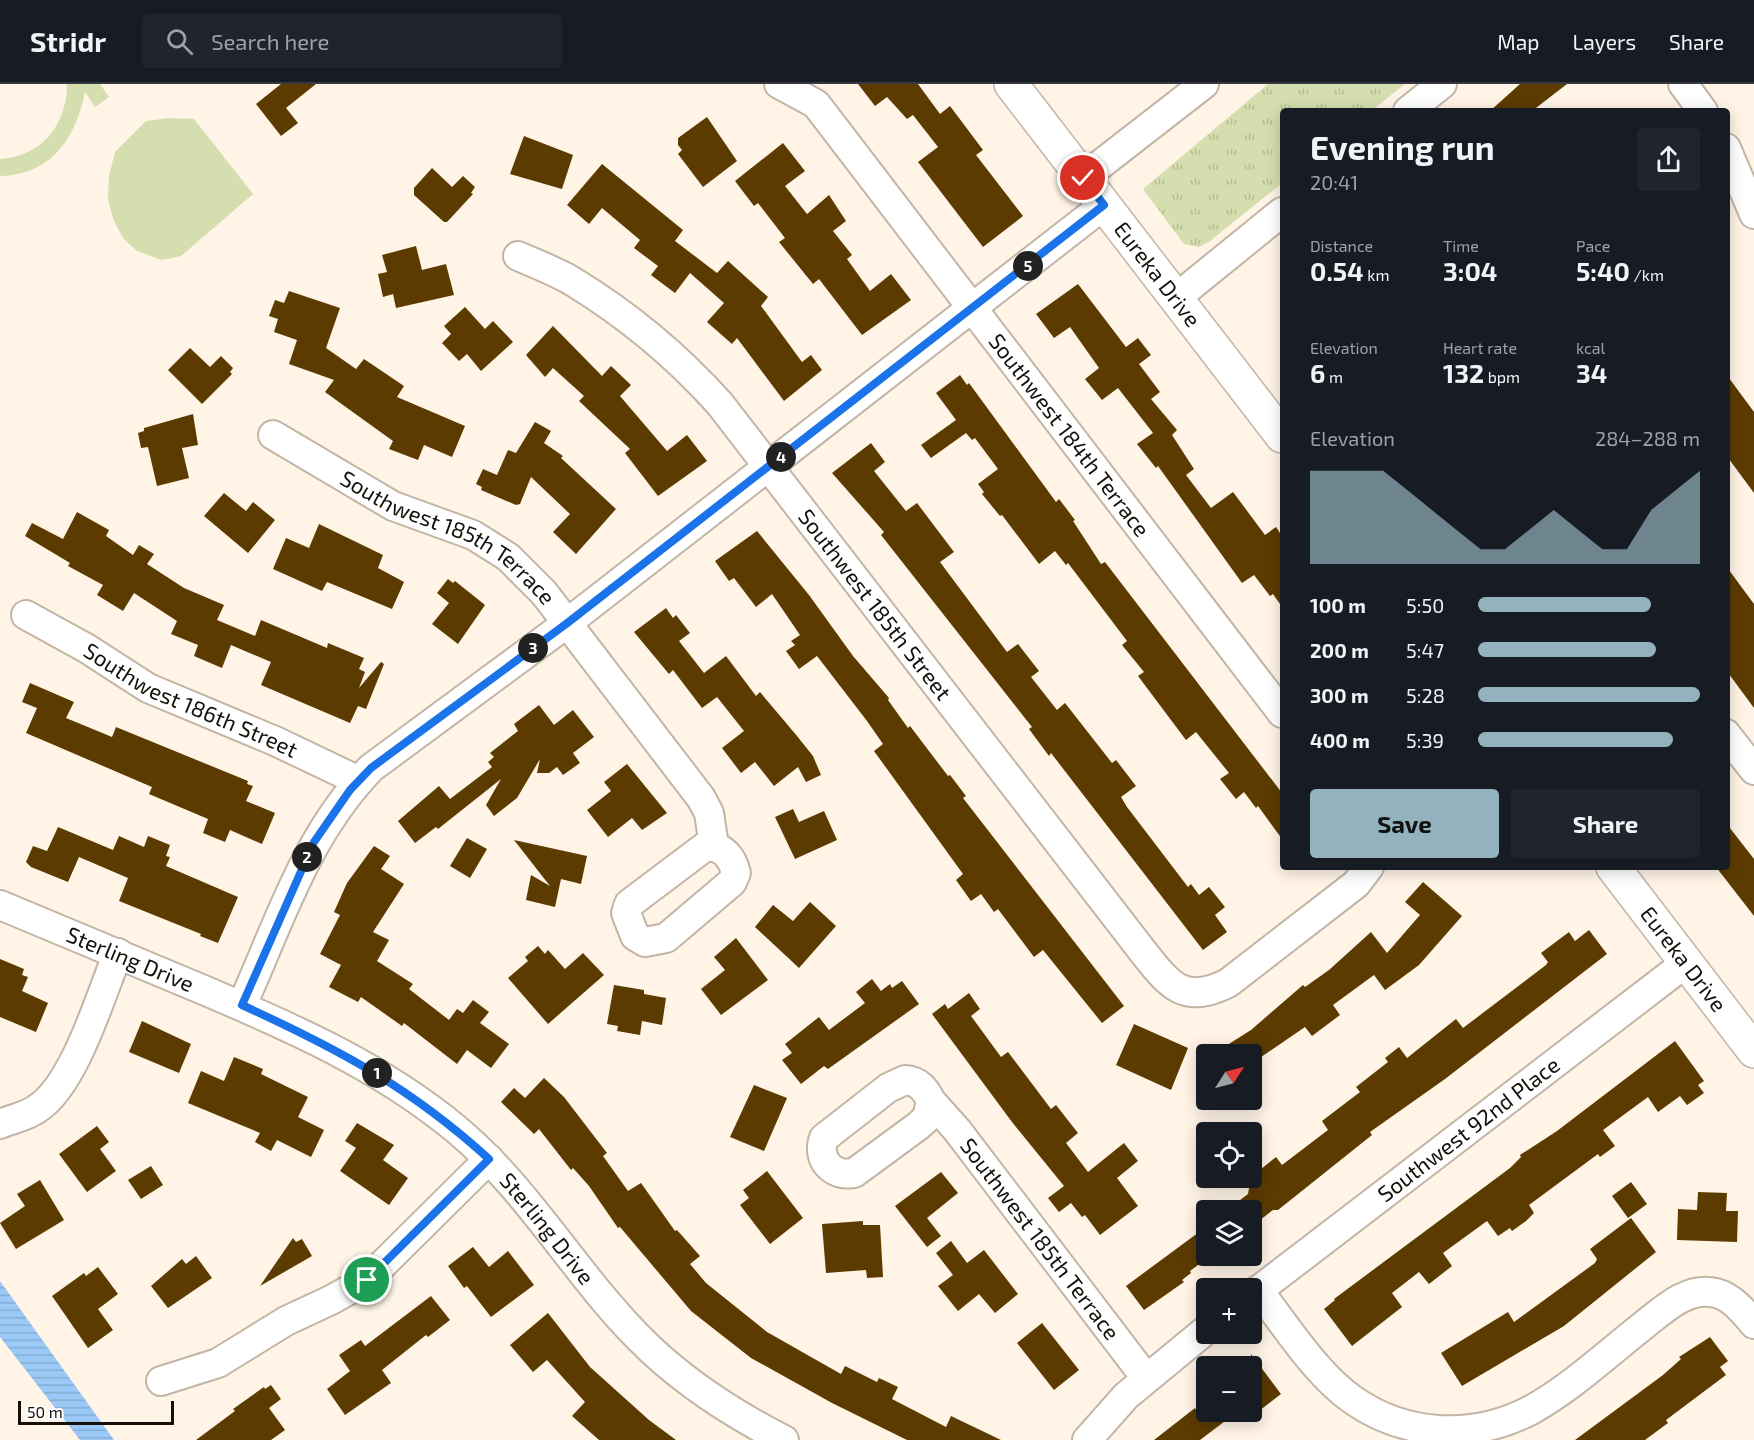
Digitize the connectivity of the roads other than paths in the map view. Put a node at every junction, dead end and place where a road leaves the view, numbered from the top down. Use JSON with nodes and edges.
{"nodes":[{"id":1,"x":779,"y":84,"type":"edge"},
{"id":2,"x":1011,"y":84,"type":"edge"},
{"id":3,"x":1442,"y":84,"type":"edge"},
{"id":4,"x":1683,"y":84,"type":"edge"},
{"id":5,"x":1196,"y":86,"type":"edge"},
{"id":6,"x":1412,"y":108,"type":"edge"},
{"id":7,"x":1701,"y":108,"type":"edge"},
{"id":8,"x":1730,"y":157,"type":"edge"},
{"id":9,"x":1083,"y":178,"type":"junction"},
{"id":10,"x":1104,"y":205,"type":"junction"},
{"id":11,"x":1280,"y":214,"type":"edge"},
{"id":12,"x":1754,"y":214,"type":"edge"},
{"id":13,"x":518,"y":256,"type":"dead end"},
{"id":14,"x":1176,"y":298,"type":"junction"},
{"id":15,"x":973,"y":309,"type":"junction"},
{"id":16,"x":1280,"y":433,"type":"edge"},
{"id":17,"x":273,"y":435,"type":"dead end"},
{"id":18,"x":769,"y":466,"type":"junction"},
{"id":19,"x":26,"y":615,"type":"dead end"},
{"id":20,"x":566,"y":624,"type":"junction"},
{"id":21,"x":1280,"y":710,"type":"edge"},
{"id":22,"x":1730,"y":739,"type":"edge"},
{"id":23,"x":1754,"y":770,"type":"edge"},
{"id":24,"x":359,"y":781,"type":"junction"},
{"id":25,"x":714,"y":846,"type":"dead end"},
{"id":26,"x":1367,"y":870,"type":"edge"},
{"id":27,"x":1616,"y":870,"type":"edge"},
{"id":28,"x":0,"y":905,"type":"edge"},
{"id":29,"x":118,"y":953,"type":"junction"},
{"id":30,"x":1687,"y":962,"type":"junction"},
{"id":31,"x":242,"y":1005,"type":"junction"},
{"id":32,"x":1754,"y":1051,"type":"edge"},
{"id":33,"x":931,"y":1101,"type":"dead end"},
{"id":34,"x":0,"y":1125,"type":"edge"},
{"id":35,"x":489,"y":1159,"type":"junction"},
{"id":36,"x":1262,"y":1288,"type":"edge"},
{"id":37,"x":1262,"y":1301,"type":"edge"},
{"id":38,"x":1754,"y":1324,"type":"edge"},
{"id":39,"x":1196,"y":1338,"type":"edge"},
{"id":40,"x":1146,"y":1378,"type":"junction"},
{"id":41,"x":161,"y":1381,"type":"dead end"},
{"id":42,"x":768,"y":1436,"type":"edge"},
{"id":43,"x":1087,"y":1440,"type":"edge"}],
"edges":[{"from":1,"to":15,"type":"street","name":"Southwest 184th Terrace"},
{"from":2,"to":9,"type":"main road","name":"Eureka Drive"},
{"from":3,"to":6,"type":"street"},
{"from":4,"to":7,"type":"street"},
{"from":5,"to":9,"type":"street"},
{"from":8,"to":12,"type":"street"},
{"from":9,"to":10,"type":"main road","name":"Eureka Drive"},
{"from":10,"to":14,"type":"main road","name":"Eureka Drive"},
{"from":10,"to":15,"type":"street"},
{"from":11,"to":14,"type":"street"},
{"from":13,"to":18,"type":"street","name":"Southwest 185th Street"},
{"from":14,"to":16,"type":"main road","name":"Eureka Drive"},
{"from":15,"to":18,"type":"street"},
{"from":15,"to":21,"type":"street","name":"Southwest 184th Terrace"},
{"from":17,"to":20,"type":"street","name":"Southwest 185th Terrace"},
{"from":18,"to":20,"type":"street"},
{"from":18,"to":26,"type":"street","name":"Southwest 185th Street"},
{"from":19,"to":24,"type":"street","name":"Southwest 186th Street"},
{"from":20,"to":24,"type":"street"},
{"from":20,"to":25,"type":"street","name":"Southwest 185th Terrace"},
{"from":22,"to":23,"type":"street"},
{"from":24,"to":31,"type":"street"},
{"from":27,"to":30,"type":"main road","name":"Eureka Drive"},
{"from":28,"to":29,"type":"street","name":"Sterling Drive"},
{"from":29,"to":31,"type":"street","name":"Sterling Drive"},
{"from":29,"to":34,"type":"street"},
{"from":30,"to":32,"type":"main road","name":"Eureka Drive"},
{"from":30,"to":36,"type":"street","name":"Southwest 92nd Place"},
{"from":31,"to":35,"type":"street","name":"Sterling Drive"},
{"from":33,"to":40,"type":"street","name":"Southwest 185th Terrace"},
{"from":35,"to":41,"type":"street"},
{"from":35,"to":42,"type":"street","name":"Sterling Drive"},
{"from":37,"to":38,"type":"street"},
{"from":39,"to":40,"type":"street"},
{"from":40,"to":43,"type":"street"}]}
